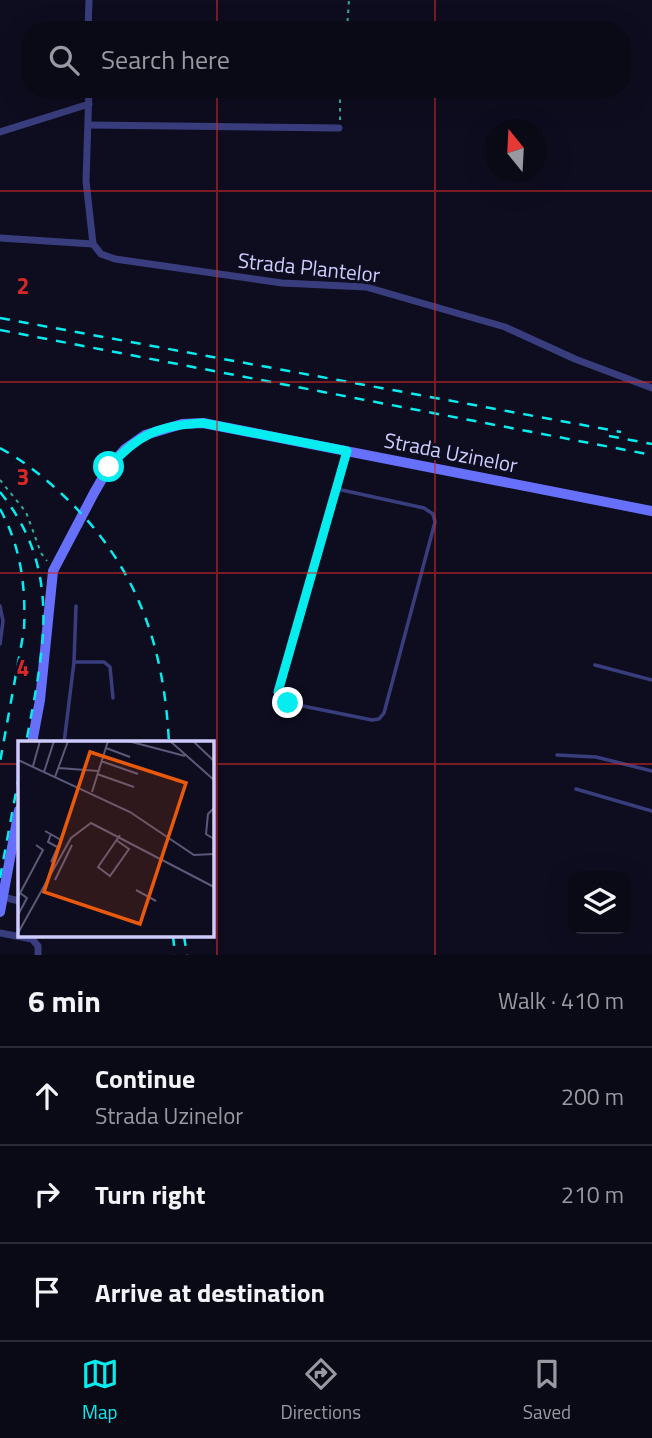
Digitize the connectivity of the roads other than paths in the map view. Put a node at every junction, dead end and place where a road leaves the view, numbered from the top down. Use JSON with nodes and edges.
{"nodes":[{"id":1,"x":89,"y":0,"type":"edge"},
{"id":2,"x":88,"y":21,"type":"edge"},
{"id":3,"x":89,"y":98,"type":"edge"},
{"id":4,"x":89,"y":104,"type":"junction"},
{"id":5,"x":89,"y":125,"type":"junction"},
{"id":6,"x":340,"y":128,"type":"road end"},
{"id":7,"x":0,"y":132,"type":"edge"},
{"id":8,"x":0,"y":238,"type":"edge"},
{"id":9,"x":93,"y":244,"type":"junction"},
{"id":10,"x":652,"y":388,"type":"edge"},
{"id":11,"x":347,"y":451,"type":"junction"},
{"id":12,"x":337,"y":489,"type":"junction"},
{"id":13,"x":652,"y":511,"type":"edge"},
{"id":14,"x":0,"y":606,"type":"edge"},
{"id":15,"x":76,"y":606,"type":"dead end"},
{"id":16,"x":0,"y":644,"type":"edge"},
{"id":17,"x":74,"y":662,"type":"junction"},
{"id":18,"x":595,"y":665,"type":"dead end"},
{"id":19,"x":652,"y":680,"type":"edge"},
{"id":20,"x":113,"y":698,"type":"dead end"},
{"id":21,"x":32,"y":741,"type":"edge"},
{"id":22,"x":64,"y":741,"type":"edge"},
{"id":23,"x":558,"y":755,"type":"dead end"},
{"id":24,"x":652,"y":771,"type":"edge"},
{"id":25,"x":576,"y":789,"type":"dead end"},
{"id":26,"x":652,"y":811,"type":"edge"},
{"id":27,"x":18,"y":821,"type":"edge"},
{"id":28,"x":15,"y":855,"type":"edge"},
{"id":29,"x":3,"y":897,"type":"junction"},
{"id":30,"x":18,"y":901,"type":"edge"},
{"id":31,"x":0,"y":912,"type":"edge"},
{"id":32,"x":0,"y":933,"type":"edge"},
{"id":33,"x":18,"y":936,"type":"edge"},
{"id":34,"x":21,"y":937,"type":"edge"},
{"id":35,"x":38,"y":955,"type":"edge"}],
"edges":[{"from":1,"to":2,"type":"street"},
{"from":3,"to":4,"type":"street"},
{"from":4,"to":5,"type":"street"},
{"from":4,"to":7,"type":"street"},
{"from":5,"to":6,"type":"street"},
{"from":5,"to":9,"type":"street"},
{"from":8,"to":9,"type":"street"},
{"from":9,"to":10,"type":"street","name":"Strada Plantelor"},
{"from":11,"to":12,"type":"lane"},
{"from":11,"to":13,"type":"street","name":"Strada Uzinelor"},
{"from":11,"to":21,"type":"street","name":"Strada Uzinelor"},
{"from":12,"to":12,"type":"lane"},
{"from":14,"to":16,"type":"lane"},
{"from":15,"to":17,"type":"lane"},
{"from":17,"to":20,"type":"lane"},
{"from":17,"to":22,"type":"lane"},
{"from":18,"to":19,"type":"lane"},
{"from":23,"to":24,"type":"lane"},
{"from":25,"to":26,"type":"lane"},
{"from":27,"to":28,"type":"street"},
{"from":28,"to":29,"type":"street"},
{"from":29,"to":30,"type":"street"},
{"from":29,"to":31,"type":"street"},
{"from":32,"to":33,"type":"street"},
{"from":34,"to":35,"type":"street"}]}
